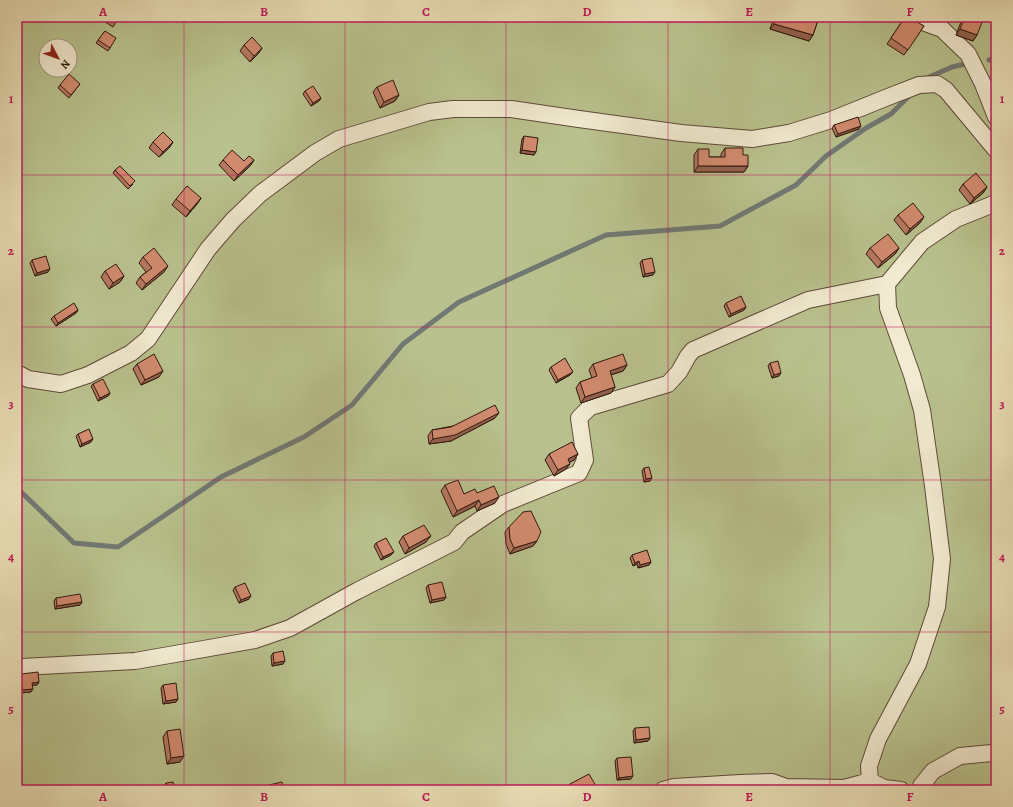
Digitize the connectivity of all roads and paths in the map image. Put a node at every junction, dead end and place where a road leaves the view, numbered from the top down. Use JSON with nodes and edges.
{"nodes":[{"id":1,"x":909,"y":17,"type":"edge"},
{"id":2,"x":996,"y":117,"type":"edge"},
{"id":3,"x":996,"y":150,"type":"edge"},
{"id":4,"x":996,"y":203,"type":"edge"},
{"id":5,"x":887,"y":284,"type":"junction"},
{"id":6,"x":17,"y":373,"type":"edge"},
{"id":7,"x":17,"y":666,"type":"edge"},
{"id":8,"x":996,"y":753,"type":"edge"},
{"id":9,"x":870,"y":781,"type":"junction"},
{"id":10,"x":918,"y":789,"type":"edge"},
{"id":11,"x":663,"y":790,"type":"edge"},
{"id":12,"x":900,"y":790,"type":"edge"}],
"edges":[{"from":1,"to":2,"type":"street"},
{"from":3,"to":6,"type":"street"},
{"from":4,"to":5,"type":"street"},
{"from":5,"to":7,"type":"street"},
{"from":5,"to":9,"type":"street"},
{"from":8,"to":10,"type":"street"},
{"from":9,"to":11,"type":"street"},
{"from":9,"to":12,"type":"street"}]}
